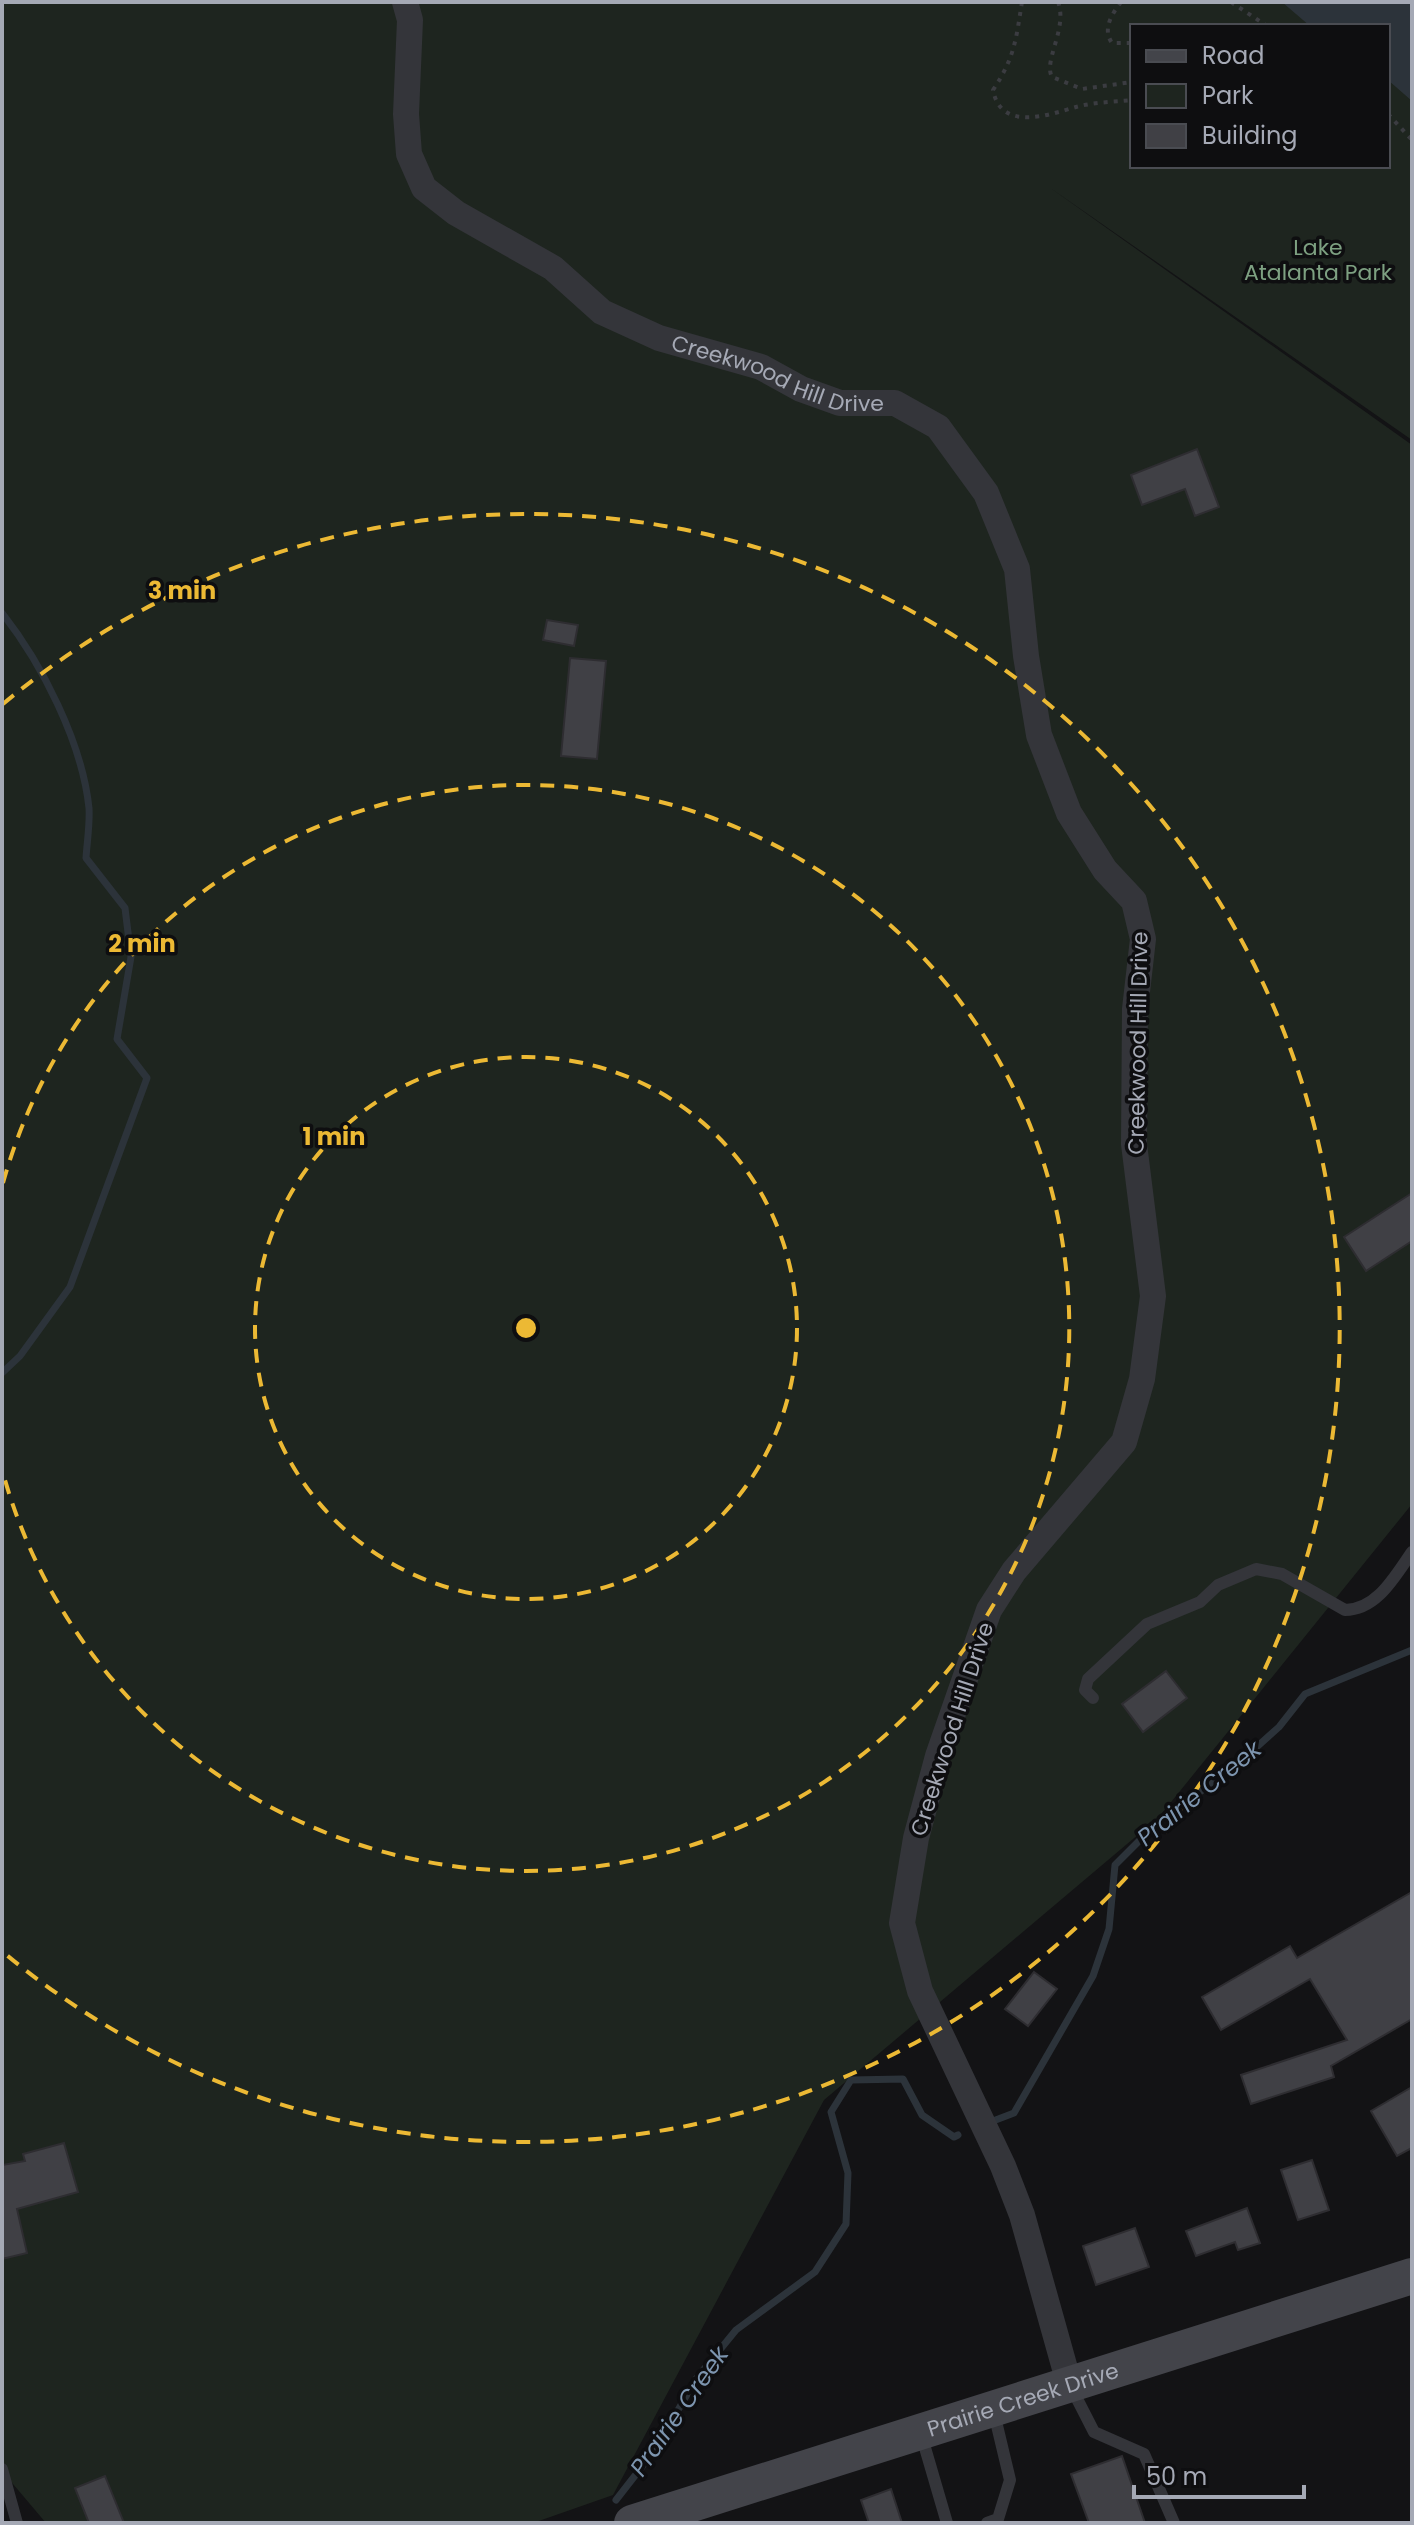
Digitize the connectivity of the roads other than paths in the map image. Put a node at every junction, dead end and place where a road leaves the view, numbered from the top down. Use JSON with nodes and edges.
{"nodes":[{"id":1,"x":405,"y":2,"type":"edge"},
{"id":2,"x":1412,"y":1552,"type":"edge"},
{"id":3,"x":1093,"y":1698,"type":"dead end"},
{"id":4,"x":1412,"y":2276,"type":"edge"},
{"id":5,"x":1069,"y":2383,"type":"junction"},
{"id":6,"x":993,"y":2408,"type":"junction"},
{"id":7,"x":921,"y":2431,"type":"junction"},
{"id":8,"x":2,"y":2469,"type":"edge"},
{"id":9,"x":17,"y":2523,"type":"edge"},
{"id":10,"x":632,"y":2523,"type":"edge"},
{"id":11,"x":947,"y":2523,"type":"edge"},
{"id":12,"x":987,"y":2523,"type":"edge"},
{"id":13,"x":1174,"y":2523,"type":"edge"}],
"edges":[{"from":1,"to":5,"type":"street","name":"Creekwood Hill Drive"},
{"from":2,"to":3,"type":"lane"},
{"from":4,"to":5,"type":"main road","name":"Prairie Creek Drive"},
{"from":5,"to":6,"type":"main road","name":"Prairie Creek Drive"},
{"from":5,"to":13,"type":"lane"},
{"from":6,"to":7,"type":"main road","name":"Prairie Creek Drive"},
{"from":6,"to":12,"type":"lane"},
{"from":7,"to":10,"type":"main road","name":"Prairie Creek Drive"},
{"from":7,"to":11,"type":"lane"},
{"from":8,"to":9,"type":"lane"}]}
